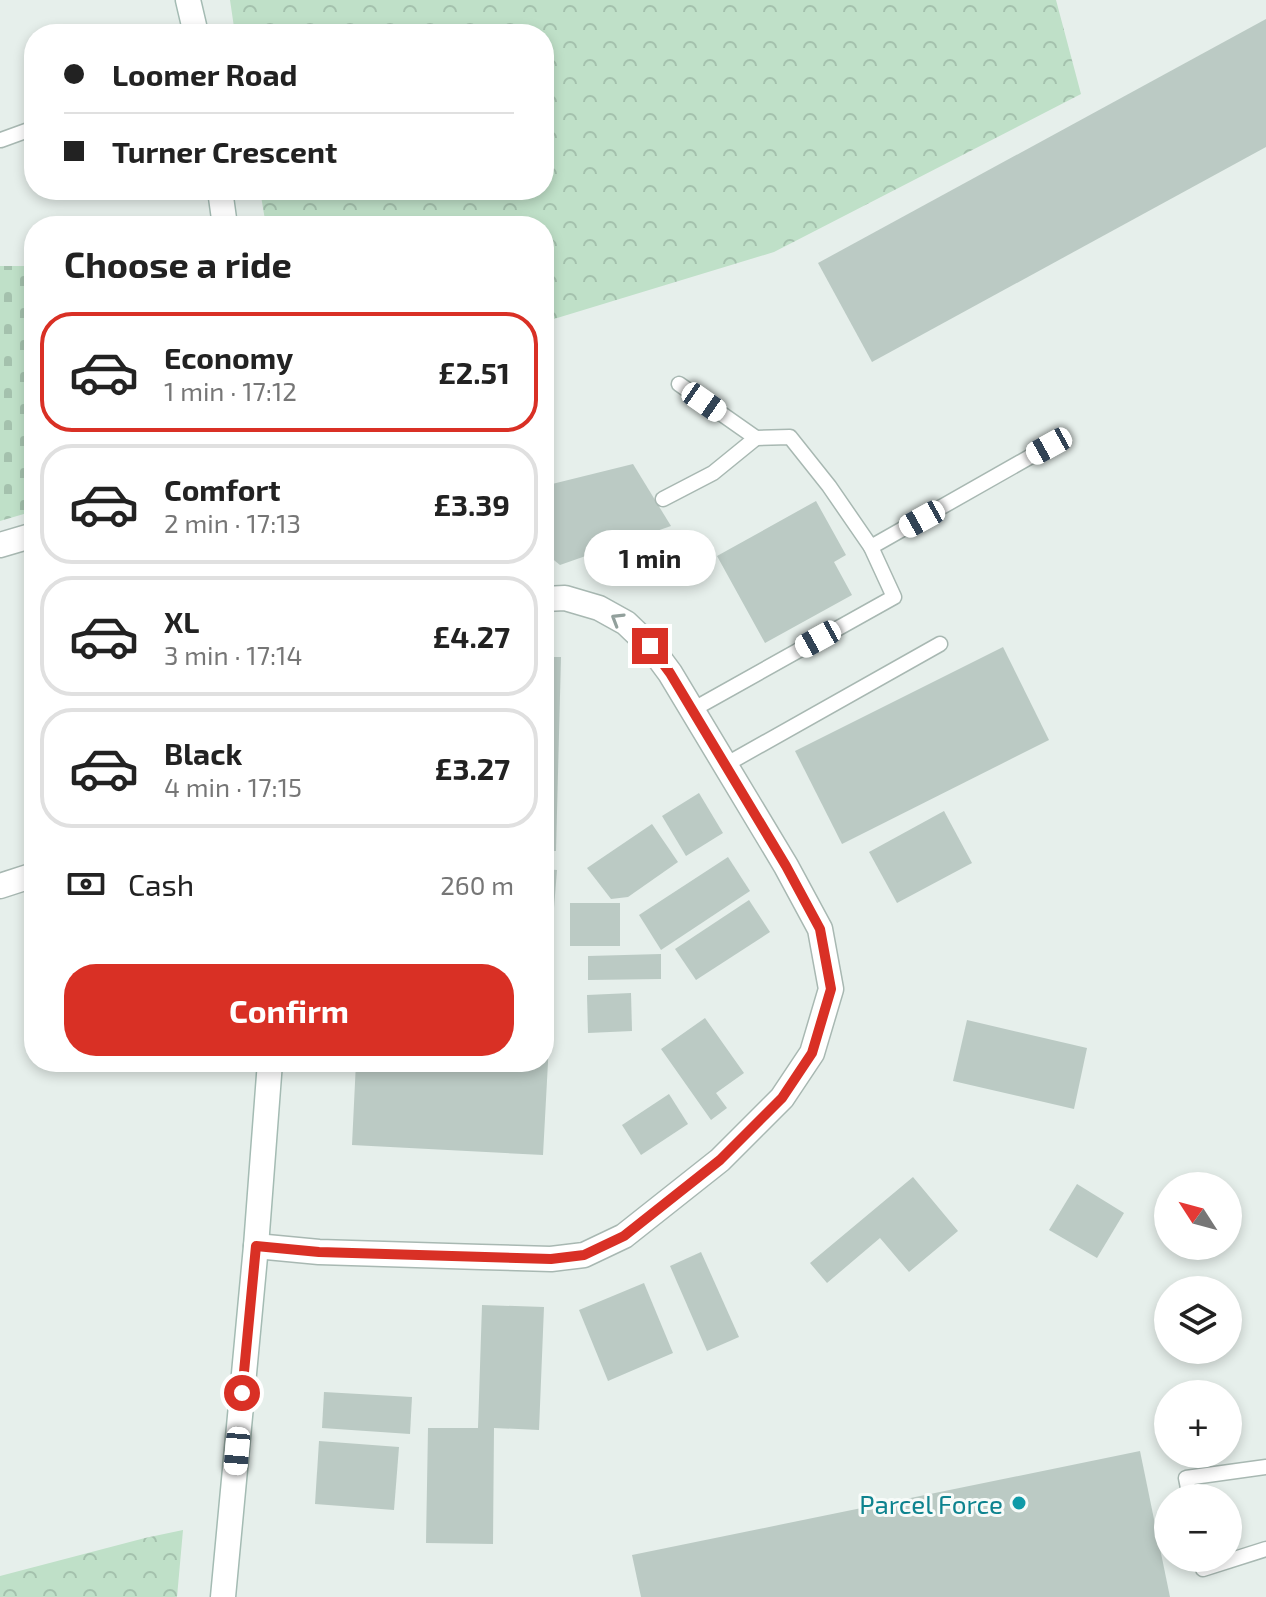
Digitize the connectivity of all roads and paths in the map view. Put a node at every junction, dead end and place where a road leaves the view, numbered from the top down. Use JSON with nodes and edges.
{"nodes":[{"id":1,"x":188,"y":0,"type":"edge"},
{"id":2,"x":194,"y":24,"type":"edge"},
{"id":3,"x":24,"y":132,"type":"edge"},
{"id":4,"x":1,"y":140,"type":"edge"},
{"id":5,"x":679,"y":384,"type":"dead end"},
{"id":6,"x":756,"y":438,"type":"junction"},
{"id":7,"x":1049,"y":446,"type":"dead end"},
{"id":8,"x":663,"y":499,"type":"dead end"},
{"id":9,"x":24,"y":538,"type":"edge"},
{"id":10,"x":0,"y":545,"type":"edge"},
{"id":11,"x":871,"y":547,"type":"junction"},
{"id":12,"x":554,"y":599,"type":"edge"},
{"id":13,"x":940,"y":644,"type":"dead end"},
{"id":14,"x":692,"y":710,"type":"junction"},
{"id":15,"x":725,"y":765,"type":"junction"},
{"id":16,"x":24,"y":878,"type":"edge"},
{"id":17,"x":0,"y":886,"type":"edge"},
{"id":18,"x":269,"y":1072,"type":"edge"},
{"id":19,"x":256,"y":1246,"type":"junction"},
{"id":20,"x":1266,"y":1467,"type":"edge"},
{"id":21,"x":1187,"y":1484,"type":"edge"},
{"id":22,"x":1266,"y":1549,"type":"edge"},
{"id":23,"x":1242,"y":1557,"type":"edge"},
{"id":24,"x":223,"y":1597,"type":"edge"}],
"edges":[{"from":1,"to":2,"type":"street"},
{"from":3,"to":4,"type":"lane"},
{"from":5,"to":6,"type":"lane"},
{"from":6,"to":8,"type":"lane"},
{"from":6,"to":11,"type":"lane"},
{"from":7,"to":11,"type":"lane"},
{"from":9,"to":10,"type":"street"},
{"from":11,"to":14,"type":"lane"},
{"from":14,"to":12,"type":"street","one_way":true},
{"from":13,"to":15,"type":"lane"},
{"from":14,"to":15,"type":"street"},
{"from":15,"to":19,"type":"street"},
{"from":16,"to":17,"type":"street"},
{"from":18,"to":19,"type":"street"},
{"from":19,"to":24,"type":"street"},
{"from":20,"to":21,"type":"lane"},
{"from":22,"to":23,"type":"lane"}]}
